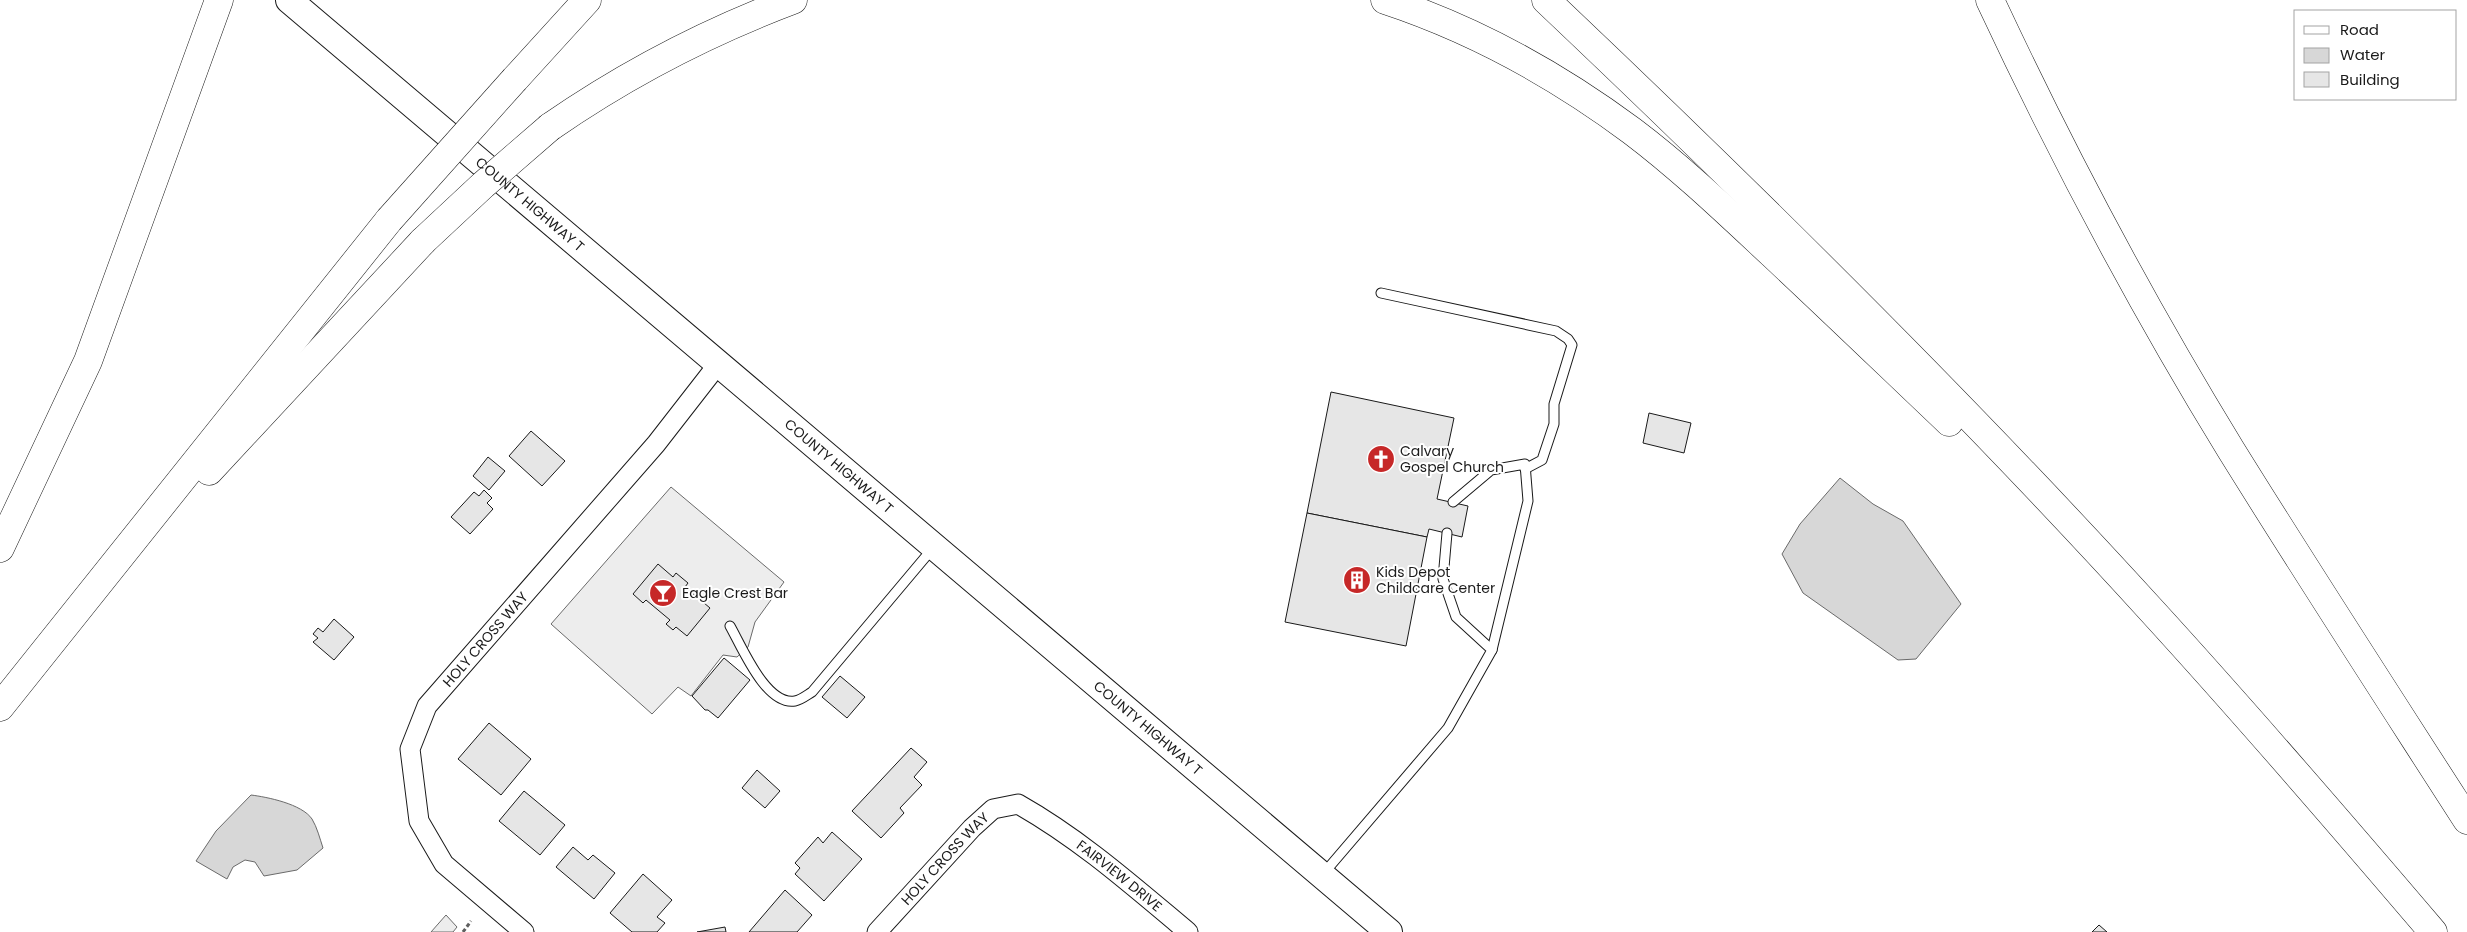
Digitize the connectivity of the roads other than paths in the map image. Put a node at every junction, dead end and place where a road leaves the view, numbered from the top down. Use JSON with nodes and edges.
{"nodes":[{"id":1,"x":290,"y":0,"type":"edge"},
{"id":2,"x":588,"y":0,"type":"edge"},
{"id":3,"x":793,"y":0,"type":"edge"},
{"id":4,"x":1385,"y":0,"type":"edge"},
{"id":5,"x":1546,"y":0,"type":"edge"},
{"id":6,"x":1990,"y":0,"type":"edge"},
{"id":7,"x":216,"y":11,"type":"edge"},
{"id":8,"x":1381,"y":293,"type":"dead end"},
{"id":9,"x":719,"y":363,"type":"junction"},
{"id":10,"x":1525,"y":469,"type":"junction"},
{"id":11,"x":1453,"y":502,"type":"dead end"},
{"id":12,"x":1447,"y":533,"type":"dead end"},
{"id":13,"x":935,"y":546,"type":"junction"},
{"id":14,"x":0,"y":548,"type":"edge"},
{"id":15,"x":730,"y":626,"type":"dead end"},
{"id":16,"x":1492,"y":650,"type":"junction"},
{"id":17,"x":39,"y":656,"type":"junction"},
{"id":18,"x":2212,"y":679,"type":"junction"},
{"id":19,"x":0,"y":707,"type":"edge"},
{"id":20,"x":2467,"y":820,"type":"edge"},
{"id":21,"x":1049,"y":822,"type":"joint"},
{"id":22,"x":1322,"y":876,"type":"junction"},
{"id":23,"x":524,"y":932,"type":"edge"},
{"id":24,"x":877,"y":932,"type":"edge"},
{"id":25,"x":1188,"y":932,"type":"edge"},
{"id":26,"x":1388,"y":932,"type":"edge"},
{"id":27,"x":2433,"y":932,"type":"edge"}],
"edges":[{"from":1,"to":9,"type":"main road","name":"COUNTY HIGHWAY T"},
{"from":2,"to":17,"type":"highway","bridge":true},
{"from":3,"to":17,"type":"highway","bridge":true},
{"from":4,"to":18,"type":"highway"},
{"from":5,"to":18,"type":"highway"},
{"from":6,"to":20,"type":"highway"},
{"from":7,"to":14,"type":"highway"},
{"from":8,"to":10,"type":"lane"},
{"from":9,"to":13,"type":"main road","name":"COUNTY HIGHWAY T"},
{"from":9,"to":23,"type":"street","name":"HOLY CROSS WAY"},
{"from":10,"to":11,"type":"lane"},
{"from":10,"to":16,"type":"lane"},
{"from":12,"to":16,"type":"lane"},
{"from":13,"to":15,"type":"lane"},
{"from":13,"to":22,"type":"main road","name":"COUNTY HIGHWAY T"},
{"from":16,"to":22,"type":"lane"},
{"from":17,"to":19,"type":"highway"},
{"from":18,"to":27,"type":"highway"},
{"from":21,"to":24,"type":"street","name":"HOLY CROSS WAY"},
{"from":21,"to":25,"type":"street","name":"FAIRVIEW DRIVE"},
{"from":22,"to":26,"type":"main road","name":"COUNTY HIGHWAY T"}]}
